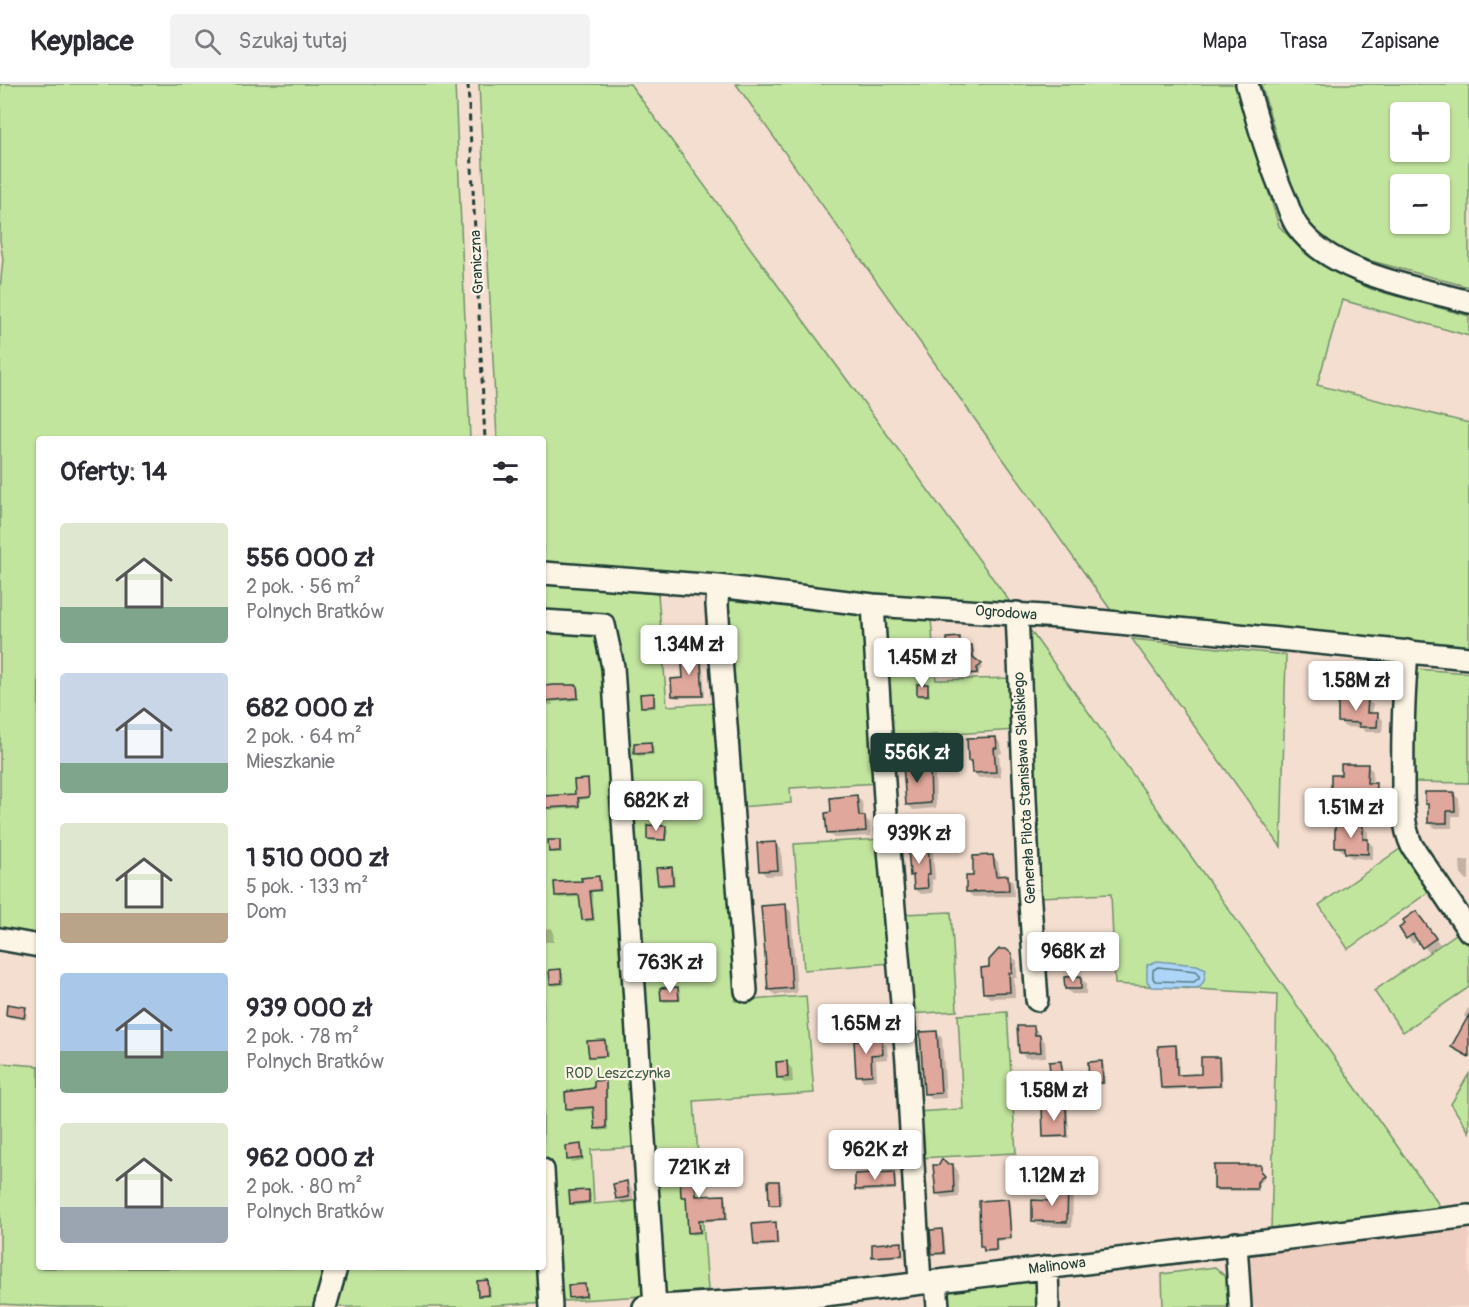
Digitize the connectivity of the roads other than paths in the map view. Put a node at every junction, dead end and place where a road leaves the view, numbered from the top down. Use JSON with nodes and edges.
{"nodes":[{"id":1,"x":1246,"y":84,"type":"edge"},
{"id":2,"x":1469,"y":302,"type":"edge"},
{"id":3,"x":546,"y":573,"type":"edge"},
{"id":4,"x":718,"y":586,"type":"junction"},
{"id":5,"x":873,"y":605,"type":"junction"},
{"id":6,"x":1017,"y":613,"type":"junction"},
{"id":7,"x":546,"y":621,"type":"edge"},
{"id":8,"x":1407,"y":651,"type":"junction"},
{"id":9,"x":1469,"y":658,"type":"edge"},
{"id":10,"x":1469,"y":931,"type":"edge"},
{"id":11,"x":0,"y":939,"type":"edge"},
{"id":12,"x":36,"y":945,"type":"edge"},
{"id":13,"x":746,"y":991,"type":"dead end"},
{"id":14,"x":1037,"y":1000,"type":"dead end"},
{"id":15,"x":1469,"y":1216,"type":"edge"},
{"id":16,"x":546,"y":1221,"type":"edge"},
{"id":17,"x":1236,"y":1243,"type":"junction"},
{"id":18,"x":1047,"y":1267,"type":"junction"},
{"id":19,"x":335,"y":1270,"type":"edge"},
{"id":20,"x":928,"y":1282,"type":"junction"},
{"id":21,"x":818,"y":1301,"type":"edge"},
{"id":22,"x":667,"y":1306,"type":"edge"},
{"id":23,"x":325,"y":1307,"type":"edge"},
{"id":24,"x":551,"y":1307,"type":"edge"},
{"id":25,"x":644,"y":1307,"type":"edge"},
{"id":26,"x":938,"y":1307,"type":"edge"},
{"id":27,"x":1048,"y":1307,"type":"edge"},
{"id":28,"x":1240,"y":1307,"type":"edge"}],
"edges":[{"from":1,"to":2,"type":"street"},
{"from":3,"to":4,"type":"street","name":"Ogrodowa"},
{"from":4,"to":5,"type":"street","name":"Ogrodowa"},
{"from":4,"to":13,"type":"street"},
{"from":5,"to":6,"type":"street","name":"Ogrodowa"},
{"from":5,"to":20,"type":"street"},
{"from":6,"to":8,"type":"street","name":"Ogrodowa"},
{"from":6,"to":14,"type":"street","name":"Generała Pilota Stanisława Skalskiego"},
{"from":7,"to":22,"type":"street"},
{"from":8,"to":9,"type":"street","name":"Ogrodowa"},
{"from":8,"to":10,"type":"street"},
{"from":11,"to":12,"type":"street"},
{"from":15,"to":17,"type":"street","name":"Malinowa"},
{"from":16,"to":24,"type":"street"},
{"from":17,"to":18,"type":"street","name":"Malinowa"},
{"from":17,"to":28,"type":"street"},
{"from":18,"to":20,"type":"street","name":"Malinowa"},
{"from":18,"to":27,"type":"street"},
{"from":19,"to":23,"type":"street"},
{"from":20,"to":21,"type":"street","name":"Malinowa"},
{"from":20,"to":26,"type":"street"},
{"from":21,"to":22,"type":"street","name":"Malinowa"},
{"from":22,"to":25,"type":"street","name":"Malinowa"}]}
